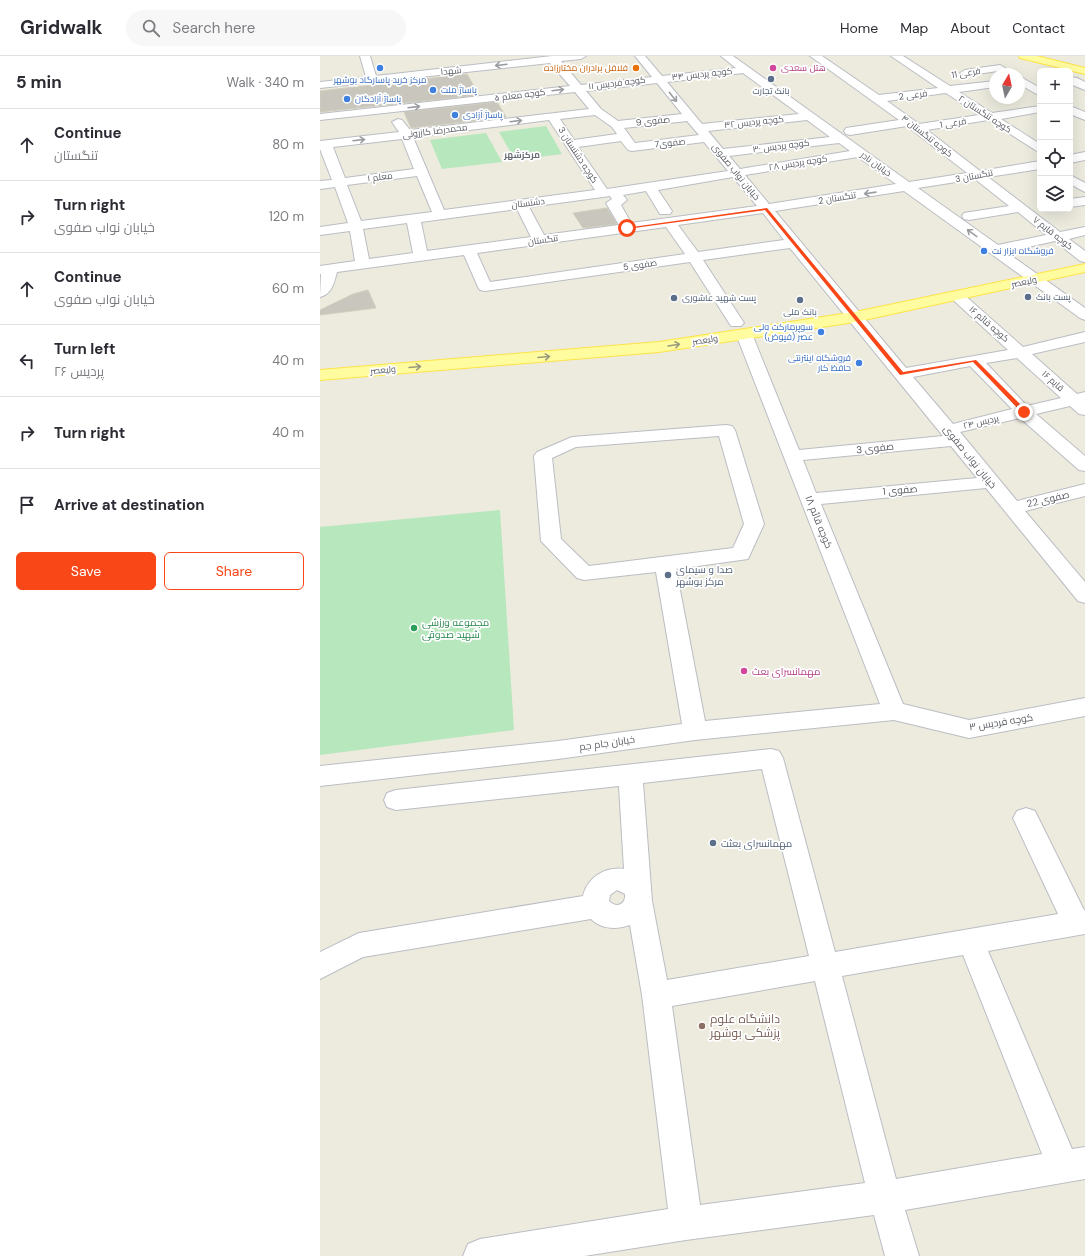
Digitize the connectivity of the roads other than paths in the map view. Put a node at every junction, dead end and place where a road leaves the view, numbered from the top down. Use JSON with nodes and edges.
{"nodes":[{"id":1,"x":365,"y":56,"type":"edge"},
{"id":2,"x":581,"y":56,"type":"edge"},
{"id":3,"x":640,"y":56,"type":"edge"},
{"id":4,"x":726,"y":56,"type":"edge"},
{"id":5,"x":815,"y":56,"type":"edge"},
{"id":6,"x":896,"y":56,"type":"edge"},
{"id":7,"x":1024,"y":56,"type":"edge"},
{"id":8,"x":1044,"y":56,"type":"edge"},
{"id":9,"x":530,"y":59,"type":"edge"},
{"id":10,"x":553,"y":59,"type":"junction"},
{"id":11,"x":988,"y":60,"type":"dead end"},
{"id":12,"x":1085,"y":66,"type":"edge"},
{"id":13,"x":1000,"y":68,"type":"edge"},
{"id":14,"x":746,"y":70,"type":"junction"},
{"id":15,"x":989,"y":70,"type":"edge"},
{"id":16,"x":1085,"y":71,"type":"edge"},
{"id":17,"x":372,"y":79,"type":"junction"},
{"id":18,"x":658,"y":79,"type":"junction"},
{"id":19,"x":931,"y":79,"type":"junction"},
{"id":20,"x":1073,"y":81,"type":"edge"},
{"id":21,"x":1025,"y":82,"type":"edge"},
{"id":22,"x":320,"y":85,"type":"edge"},
{"id":23,"x":989,"y":85,"type":"edge"},
{"id":24,"x":1035,"y":86,"type":"edge"},
{"id":25,"x":1085,"y":87,"type":"edge"},
{"id":26,"x":577,"y":88,"type":"junction"},
{"id":27,"x":948,"y":90,"type":"junction"},
{"id":28,"x":877,"y":99,"type":"junction"},
{"id":29,"x":1037,"y":109,"type":"edge"},
{"id":30,"x":390,"y":110,"type":"junction"},
{"id":31,"x":597,"y":111,"type":"junction"},
{"id":32,"x":1073,"y":111,"type":"edge"},
{"id":33,"x":810,"y":116,"type":"junction"},
{"id":34,"x":320,"y":117,"type":"edge"},
{"id":35,"x":553,"y":117,"type":"junction"},
{"id":36,"x":989,"y":117,"type":"junction"},
{"id":37,"x":1085,"y":117,"type":"edge"},
{"id":38,"x":690,"y":118,"type":"junction"},
{"id":39,"x":616,"y":125,"type":"junction"},
{"id":40,"x":913,"y":125,"type":"junction"},
{"id":41,"x":703,"y":133,"type":"junction"},
{"id":42,"x":406,"y":134,"type":"junction"},
{"id":43,"x":846,"y":135,"type":"junction"},
{"id":44,"x":624,"y":137,"type":"junction"},
{"id":45,"x":570,"y":144,"type":"junction"},
{"id":46,"x":802,"y":144,"type":"junction"},
{"id":47,"x":323,"y":145,"type":"edge"},
{"id":48,"x":1037,"y":147,"type":"edge"},
{"id":49,"x":862,"y":153,"type":"junction"},
{"id":50,"x":721,"y":154,"type":"junction"},
{"id":51,"x":1085,"y":156,"type":"edge"},
{"id":52,"x":1073,"y":158,"type":"edge"},
{"id":53,"x":818,"y":159,"type":"junction"},
{"id":54,"x":1037,"y":165,"type":"edge"},
{"id":55,"x":420,"y":172,"type":"junction"},
{"id":56,"x":735,"y":172,"type":"junction"},
{"id":57,"x":976,"y":175,"type":"junction"},
{"id":58,"x":1076,"y":179,"type":"edge"},
{"id":59,"x":339,"y":182,"type":"junction"},
{"id":60,"x":320,"y":185,"type":"edge"},
{"id":61,"x":650,"y":187,"type":"junction"},
{"id":62,"x":909,"y":187,"type":"junction"},
{"id":63,"x":1085,"y":188,"type":"edge"},
{"id":64,"x":609,"y":192,"type":"junction"},
{"id":65,"x":1085,"y":201,"type":"edge"},
{"id":66,"x":1073,"y":203,"type":"edge"},
{"id":67,"x":521,"y":204,"type":"junction"},
{"id":68,"x":766,"y":209,"type":"junction"},
{"id":69,"x":1037,"y":209,"type":"edge"},
{"id":70,"x":1023,"y":210,"type":"junction"},
{"id":71,"x":439,"y":214,"type":"junction"},
{"id":72,"x":969,"y":216,"type":"dead end"},
{"id":73,"x":667,"y":217,"type":"junction"},
{"id":74,"x":412,"y":218,"type":"junction"},
{"id":75,"x":356,"y":226,"type":"junction"},
{"id":76,"x":627,"y":228,"type":"junction"},
{"id":77,"x":320,"y":231,"type":"edge"},
{"id":78,"x":1085,"y":231,"type":"edge"},
{"id":79,"x":1056,"y":237,"type":"junction"},
{"id":80,"x":539,"y":240,"type":"junction"},
{"id":81,"x":794,"y":243,"type":"junction"},
{"id":82,"x":1003,"y":248,"type":"dead end"},
{"id":83,"x":469,"y":250,"type":"junction"},
{"id":84,"x":421,"y":256,"type":"junction"},
{"id":85,"x":694,"y":257,"type":"junction"},
{"id":86,"x":1085,"y":258,"type":"edge"},
{"id":87,"x":363,"y":265,"type":"junction"},
{"id":88,"x":1085,"y":268,"type":"edge"},
{"id":89,"x":325,"y":270,"type":"edge"},
{"id":90,"x":1031,"y":275,"type":"junction"},
{"id":91,"x":320,"y":293,"type":"edge"},
{"id":92,"x":957,"y":296,"type":"junction"},
{"id":93,"x":851,"y":312,"type":"junction"},
{"id":94,"x":1085,"y":315,"type":"edge"},
{"id":95,"x":740,"y":329,"type":"junction"},
{"id":96,"x":1085,"y":337,"type":"edge"},
{"id":97,"x":577,"y":347,"type":"junction"},
{"id":98,"x":1021,"y":352,"type":"junction"},
{"id":99,"x":320,"y":360,"type":"edge"},
{"id":100,"x":974,"y":361,"type":"junction"},
{"id":101,"x":902,"y":374,"type":"junction"},
{"id":102,"x":320,"y":375,"type":"edge"},
{"id":103,"x":1081,"y":402,"type":"edge"},
{"id":104,"x":1024,"y":412,"type":"junction"},
{"id":105,"x":952,"y":435,"type":"junction"},
{"id":106,"x":793,"y":456,"type":"junction"},
{"id":107,"x":1085,"y":466,"type":"edge"},
{"id":108,"x":991,"y":482,"type":"junction"},
{"id":109,"x":1085,"y":490,"type":"edge"},
{"id":110,"x":810,"y":499,"type":"junction"},
{"id":111,"x":1011,"y":508,"type":"junction"},
{"id":112,"x":665,"y":564,"type":"junction"},
{"id":113,"x":1085,"y":596,"type":"edge"},
{"id":114,"x":1085,"y":707,"type":"edge"},
{"id":115,"x":894,"y":711,"type":"junction"},
{"id":116,"x":695,"y":731,"type":"junction"},
{"id":117,"x":630,"y":775,"type":"junction"},
{"id":118,"x":320,"y":776,"type":"edge"},
{"id":119,"x":396,"y":800,"type":"dead end"},
{"id":120,"x":1026,"y":818,"type":"dead end"},
{"id":121,"x":639,"y":895,"type":"junction"},
{"id":122,"x":1081,"y":923,"type":"edge"},
{"id":123,"x":972,"y":942,"type":"junction"},
{"id":124,"x":320,"y":966,"type":"edge"},
{"id":125,"x":826,"y":966,"type":"junction"},
{"id":126,"x":656,"y":995,"type":"junction"},
{"id":127,"x":1074,"y":1164,"type":"edge"},
{"id":128,"x":885,"y":1197,"type":"junction"},
{"id":129,"x":686,"y":1223,"type":"junction"},
{"id":130,"x":536,"y":1252,"type":"edge"},
{"id":131,"x":480,"y":1256,"type":"edge"},
{"id":132,"x":902,"y":1256,"type":"edge"}],
"edges":[{"from":1,"to":17,"type":"street"},
{"from":2,"to":10,"type":"street","name":"شهدا"},
{"from":3,"to":18,"type":"street","name":"خیابان نواب صفوی"},
{"from":4,"to":14,"type":"street","name":"خیابان نادر"},
{"from":5,"to":28,"type":"street","name":"کوچه تنگستان ۴"},
{"from":6,"to":19,"type":"street","name":"کوچه تنگستان ۲"},
{"from":7,"to":16,"type":"main road"},
{"from":8,"to":12,"type":"main road"},
{"from":9,"to":10,"type":"street","name":"شهدا"},
{"from":9,"to":17,"type":"street","name":"شهدا","one_way":true},
{"from":10,"to":26,"type":"street"},
{"from":11,"to":13,"type":"street"},
{"from":14,"to":18,"type":"street","name":"کوچه پردیس ۳۴"},
{"from":14,"to":33,"type":"street","name":"خیابان نادر"},
{"from":15,"to":19,"type":"street","name":"فرعی 11"},
{"from":17,"to":22,"type":"street","name":"شهدا"},
{"from":18,"to":26,"type":"street","name":"کوچه فردیس ۱۱"},
{"from":18,"to":38,"type":"street","name":"خیابان نواب صفوی","one_way":true},
{"from":19,"to":27,"type":"street","name":"کوچه تنگستان ۲"},
{"from":20,"to":25,"type":"street"},
{"from":21,"to":24,"type":"street"},
{"from":23,"to":27,"type":"street","name":"فرعی 2"},
{"from":30,"to":26,"type":"street","name":"کوچه معلم ۵","one_way":true},
{"from":26,"to":31,"type":"street"},
{"from":27,"to":28,"type":"street","name":"فرعی 2"},
{"from":27,"to":36,"type":"street","name":"کوچه تنگستان ۲"},
{"from":28,"to":40,"type":"street","name":"کوچه تنگستان ۴"},
{"from":29,"to":36,"type":"street","name":"فرعی 1"},
{"from":30,"to":34,"type":"street","name":"کوچه معلم ۵"},
{"from":30,"to":42,"type":"street"},
{"from":31,"to":35,"type":"street","name":"محمدرضا کازرونی"},
{"from":31,"to":39,"type":"street"},
{"from":32,"to":37,"type":"street"},
{"from":33,"to":41,"type":"street","name":"کوچه پردیس ۳۲"},
{"from":33,"to":43,"type":"street","name":"خیابان نادر"},
{"from":42,"to":35,"type":"street","name":"محمدرضا کازرونی","one_way":true},
{"from":35,"to":45,"type":"street","name":"کوچه دشتستان 3"},
{"from":36,"to":40,"type":"street","name":"فرعی 1"},
{"from":36,"to":48,"type":"street","name":"کوچه تنگستان ۲"},
{"from":38,"to":39,"type":"street","name":"صفوی 9"},
{"from":38,"to":41,"type":"street","name":"خیابان نواب صفوی"},
{"from":39,"to":44,"type":"street"},
{"from":40,"to":43,"type":"street","name":"فرعی 1"},
{"from":40,"to":57,"type":"street","name":"کوچه تنگستان ۴"},
{"from":41,"to":44,"type":"street","name":"صفوی7"},
{"from":41,"to":50,"type":"street","name":"خیابان نواب صفوی"},
{"from":47,"to":42,"type":"street","name":"محمدرضا کازرونی","one_way":true},
{"from":42,"to":55,"type":"street"},
{"from":43,"to":46,"type":"street","name":"کوچه پردیس ۳۰"},
{"from":43,"to":49,"type":"street","name":"خیابان نادر"},
{"from":44,"to":45,"type":"street"},
{"from":45,"to":64,"type":"street","name":"کوچه دشتستان 3"},
{"from":46,"to":50,"type":"street","name":"کوچه پردیس ۳۰"},
{"from":46,"to":53,"type":"street"},
{"from":47,"to":59,"type":"street"},
{"from":49,"to":53,"type":"street","name":"کوچه پردیس ۲۸"},
{"from":49,"to":62,"type":"street","name":"خیابان نادر"},
{"from":50,"to":56,"type":"street","name":"خیابان نواب صفوی"},
{"from":51,"to":52,"type":"street"},
{"from":53,"to":56,"type":"street","name":"کوچه پردیس ۲۸"},
{"from":54,"to":57,"type":"street","name":"تنگستان 3"},
{"from":55,"to":59,"type":"street","name":"معلم ۱"},
{"from":55,"to":71,"type":"street"},
{"from":56,"to":61,"type":"street","name":"دشتستان"},
{"from":56,"to":68,"type":"street","name":"خیابان نواب صفوی"},
{"from":57,"to":62,"type":"street","name":"تنگستان 3"},
{"from":57,"to":70,"type":"street","name":"کوچه تنگستان ۴"},
{"from":58,"to":63,"type":"street"},
{"from":59,"to":60,"type":"street","name":"معلم ۱"},
{"from":59,"to":75,"type":"street"},
{"from":61,"to":64,"type":"street","name":"دشتستان"},
{"from":61,"to":73,"type":"street","name":"کوچه قائم ۱۸"},
{"from":62,"to":68,"type":"street","name":"تنگستان 2","one_way":true},
{"from":90,"to":62,"type":"street","name":"خیابان نادر","one_way":true},
{"from":64,"to":67,"type":"street","name":"دشتستان"},
{"from":64,"to":76,"type":"street"},
{"from":65,"to":66,"type":"street"},
{"from":67,"to":71,"type":"street","name":"دشتستان"},
{"from":67,"to":80,"type":"street"},
{"from":68,"to":73,"type":"street","name":"تنگستان"},
{"from":68,"to":81,"type":"street","name":"خیابان نواب صفوی"},
{"from":69,"to":70,"type":"street"},
{"from":70,"to":72,"type":"street"},
{"from":70,"to":79,"type":"street","name":"کوچه قایم ۷"},
{"from":71,"to":74,"type":"street","name":"دشتستان"},
{"from":73,"to":76,"type":"street","name":"تنگستان"},
{"from":73,"to":85,"type":"street","name":"کوچه قائم ۱۸"},
{"from":74,"to":75,"type":"street","name":"دشتستان"},
{"from":74,"to":84,"type":"street"},
{"from":75,"to":77,"type":"street","name":"دشتستان"},
{"from":75,"to":87,"type":"street"},
{"from":76,"to":80,"type":"street","name":"تنگستان"},
{"from":78,"to":79,"type":"street"},
{"from":79,"to":82,"type":"street"},
{"from":79,"to":86,"type":"street","name":"کوچه قایم ۷"},
{"from":80,"to":83,"type":"street","name":"تنگستان"},
{"from":81,"to":85,"type":"street","name":"صفوی 5"},
{"from":81,"to":93,"type":"street","name":"خیابان نواب صفوی"},
{"from":83,"to":84,"type":"street","name":"تنگستان"},
{"from":83,"to":85,"type":"street","name":"صفوی 5"},
{"from":84,"to":87,"type":"street","name":"تنگستان"},
{"from":85,"to":95,"type":"street","name":"کوچه قائم ۱۸"},
{"from":86,"to":90,"type":"main road","name":"ولیعصر"},
{"from":87,"to":89,"type":"street","name":"تنگستان"},
{"from":88,"to":90,"type":"main road","name":"ولیعصر"},
{"from":89,"to":91,"type":"street"},
{"from":90,"to":92,"type":"main road","name":"ولیعصر"},
{"from":90,"to":93,"type":"main road","name":"ولیعصر"},
{"from":90,"to":94,"type":"street","name":"خیابان نادر"},
{"from":92,"to":93,"type":"main road","name":"ولیعصر"},
{"from":92,"to":98,"type":"street","name":"کوچه قائم ۱۶"},
{"from":93,"to":95,"type":"main road","name":"ولیعصر"},
{"from":93,"to":101,"type":"street","name":"خیابان نواب صفوی"},
{"from":95,"to":97,"type":"main road","name":"ولیعصر"},
{"from":95,"to":106,"type":"street","name":"کوچه قائم ۱۸"},
{"from":96,"to":98,"type":"street"},
{"from":97,"to":99,"type":"main road","name":"ولیعصر"},
{"from":102,"to":97,"type":"main road","name":"ولیعصر","one_way":true},
{"from":98,"to":100,"type":"street"},
{"from":98,"to":103,"type":"street","name":"قایم ۱۶"},
{"from":100,"to":101,"type":"street"},
{"from":100,"to":104,"type":"street"},
{"from":101,"to":105,"type":"street","name":"خیابان نواب صفوی"},
{"from":103,"to":104,"type":"street","name":"پردیس ۲۴"},
{"from":104,"to":105,"type":"street","name":"پردیس ۲۴"},
{"from":104,"to":107,"type":"street"},
{"from":105,"to":106,"type":"street","name":"صفوی 3"},
{"from":105,"to":108,"type":"street","name":"خیابان نواب صفوی"},
{"from":106,"to":110,"type":"street","name":"کوچه قائم ۱۸"},
{"from":108,"to":110,"type":"street","name":"صفوی 1"},
{"from":108,"to":111,"type":"street","name":"خیابان نواب صفوی"},
{"from":109,"to":111,"type":"street","name":"صفوی 22"},
{"from":110,"to":115,"type":"street","name":"کوچه قائم ۱۸"},
{"from":111,"to":113,"type":"street","name":"خیابان نواب صفوی"},
{"from":112,"to":112,"type":"street"},
{"from":112,"to":116,"type":"street"},
{"from":114,"to":115,"type":"street","name":"کوچه فردیس ۳"},
{"from":115,"to":116,"type":"street","name":"خیابان جام جم"},
{"from":116,"to":118,"type":"street","name":"خیابان جام جم"},
{"from":117,"to":119,"type":"street"},
{"from":117,"to":121,"type":"street"},
{"from":117,"to":125,"type":"street"},
{"from":120,"to":122,"type":"street"},
{"from":121,"to":124,"type":"street"},
{"from":121,"to":126,"type":"street"},
{"from":122,"to":123,"type":"street"},
{"from":123,"to":125,"type":"street"},
{"from":123,"to":127,"type":"street"},
{"from":125,"to":126,"type":"street"},
{"from":125,"to":128,"type":"street"},
{"from":126,"to":129,"type":"street"},
{"from":127,"to":128,"type":"street"},
{"from":128,"to":129,"type":"street"},
{"from":128,"to":132,"type":"street"},
{"from":129,"to":130,"type":"street"},
{"from":130,"to":131,"type":"street"}]}
